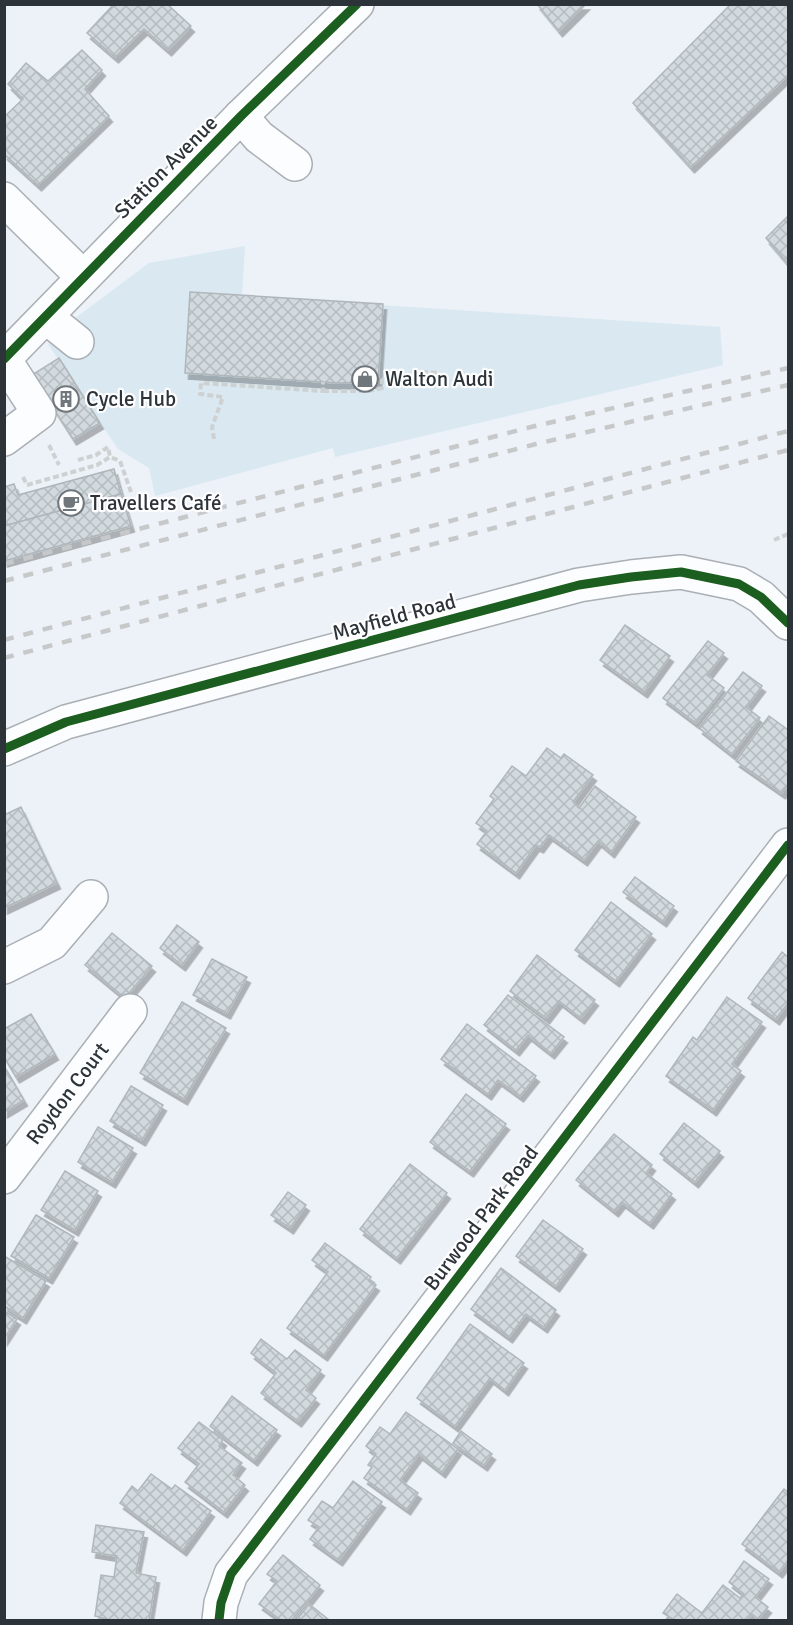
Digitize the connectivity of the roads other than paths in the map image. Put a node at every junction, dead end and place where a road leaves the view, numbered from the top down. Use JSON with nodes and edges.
{"nodes":[{"id":1,"x":357,"y":4,"type":"edge"},
{"id":2,"x":241,"y":116,"type":"junction"},
{"id":3,"x":295,"y":164,"type":"dead end"},
{"id":4,"x":4,"y":199,"type":"edge"},
{"id":5,"x":82,"y":276,"type":"junction"},
{"id":6,"x":46,"y":317,"type":"junction"},
{"id":7,"x":77,"y":342,"type":"dead end"},
{"id":8,"x":4,"y":359,"type":"edge"},
{"id":9,"x":4,"y":439,"type":"edge"},
{"id":10,"x":789,"y":623,"type":"edge"},
{"id":11,"x":4,"y":749,"type":"edge"},
{"id":12,"x":789,"y":845,"type":"edge"},
{"id":13,"x":91,"y":897,"type":"dead end"},
{"id":14,"x":4,"y":967,"type":"edge"},
{"id":15,"x":130,"y":1011,"type":"dead end"},
{"id":16,"x":4,"y":1177,"type":"edge"},
{"id":17,"x":219,"y":1620,"type":"edge"}],
"edges":[{"from":1,"to":2,"type":"street","name":"Station Avenue"},
{"from":2,"to":3,"type":"street"},
{"from":2,"to":5,"type":"street","name":"Station Avenue"},
{"from":4,"to":5,"type":"street"},
{"from":5,"to":6,"type":"street","name":"Station Avenue"},
{"from":6,"to":7,"type":"street"},
{"from":6,"to":8,"type":"street","name":"Station Avenue"},
{"from":8,"to":9,"type":"street"},
{"from":10,"to":11,"type":"street","name":"Mayfield Road"},
{"from":12,"to":17,"type":"street","name":"Burwood Park Road"},
{"from":13,"to":14,"type":"street"},
{"from":15,"to":16,"type":"street","name":"Roydon Court"}]}
